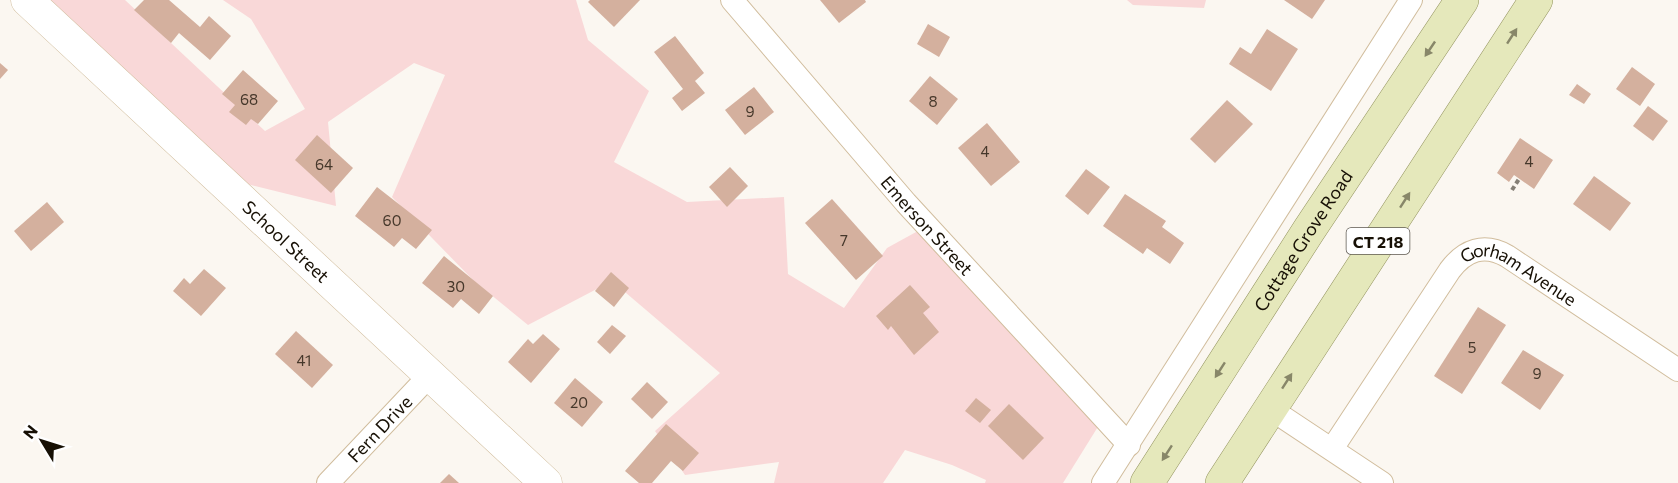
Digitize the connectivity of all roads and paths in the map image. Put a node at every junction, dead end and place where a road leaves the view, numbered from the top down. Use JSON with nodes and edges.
{"nodes":[{"id":1,"x":27,"y":0,"type":"edge"},
{"id":2,"x":732,"y":0,"type":"edge"},
{"id":3,"x":1411,"y":0,"type":"edge"},
{"id":4,"x":1462,"y":0,"type":"edge"},
{"id":5,"x":1536,"y":0,"type":"edge"},
{"id":6,"x":1519,"y":179,"type":"dead end"},
{"id":7,"x":1512,"y":190,"type":"dead end"},
{"id":8,"x":1678,"y":370,"type":"edge"},
{"id":9,"x":430,"y":375,"type":"junction"},
{"id":10,"x":1269,"y":408,"type":"junction"},
{"id":11,"x":1128,"y":445,"type":"junction"},
{"id":12,"x":1332,"y":449,"type":"junction"},
{"id":13,"x":328,"y":483,"type":"edge"},
{"id":14,"x":546,"y":483,"type":"edge"},
{"id":15,"x":1103,"y":483,"type":"edge"},
{"id":16,"x":1147,"y":483,"type":"edge"},
{"id":17,"x":1222,"y":483,"type":"edge"},
{"id":18,"x":1382,"y":483,"type":"edge"}],
"edges":[{"from":1,"to":9,"type":"main road","name":"School Street"},
{"from":2,"to":11,"type":"street","name":"Emerson Street"},
{"from":3,"to":11,"type":"street","name":"Cottage Grove Road"},
{"from":4,"to":16,"type":"main road","name":"Cottage Grove Road","one_way":true},
{"from":10,"to":5,"type":"main road","number":"CT 218","one_way":true},
{"from":6,"to":7,"type":"path"},
{"from":8,"to":12,"type":"street","name":"Gorham Avenue"},
{"from":9,"to":13,"type":"street","name":"Fern Drive"},
{"from":9,"to":14,"type":"main road","name":"School Street"},
{"from":10,"to":12,"type":"street"},
{"from":10,"to":17,"type":"main road","number":"CT 218"},
{"from":11,"to":15,"type":"street","name":"Cottage Grove Road"},
{"from":12,"to":18,"type":"street"}]}
